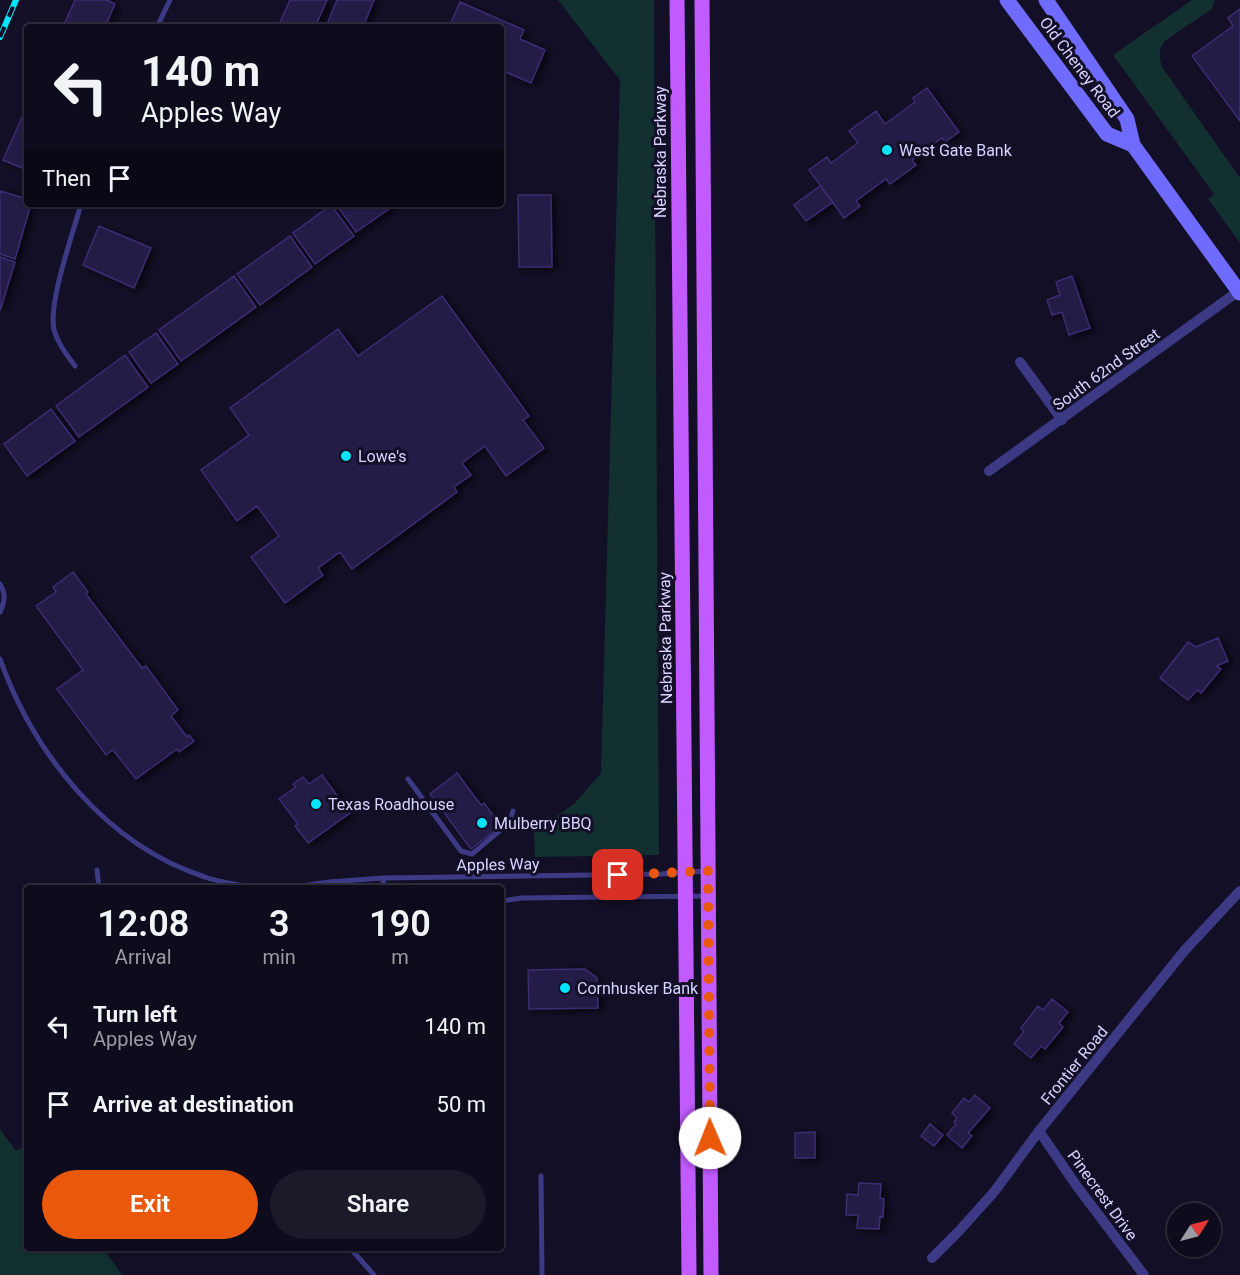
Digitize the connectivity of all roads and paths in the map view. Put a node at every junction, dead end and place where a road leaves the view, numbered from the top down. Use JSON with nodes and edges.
{"nodes":[{"id":1,"x":170,"y":0,"type":"edge"},
{"id":2,"x":677,"y":0,"type":"edge"},
{"id":3,"x":702,"y":0,"type":"edge"},
{"id":4,"x":1007,"y":0,"type":"edge"},
{"id":5,"x":1046,"y":0,"type":"edge"},
{"id":6,"x":158,"y":24,"type":"edge"},
{"id":7,"x":1132,"y":145,"type":"junction"},
{"id":8,"x":80,"y":207,"type":"edge"},
{"id":9,"x":1240,"y":292,"type":"edge"},
{"id":10,"x":1020,"y":362,"type":"dead end"},
{"id":11,"x":75,"y":366,"type":"dead end"},
{"id":12,"x":1062,"y":420,"type":"junction"},
{"id":13,"x":989,"y":471,"type":"dead end"},
{"id":14,"x":0,"y":584,"type":"edge"},
{"id":15,"x":0,"y":612,"type":"edge"},
{"id":16,"x":0,"y":658,"type":"edge"},
{"id":17,"x":408,"y":779,"type":"dead end"},
{"id":18,"x":513,"y":811,"type":"dead end"},
{"id":19,"x":97,"y":870,"type":"dead end"},
{"id":20,"x":686,"y":871,"type":"junction"},
{"id":21,"x":708,"y":871,"type":"junction"},
{"id":22,"x":383,"y":878,"type":"junction"},
{"id":23,"x":99,"y":885,"type":"edge"},
{"id":24,"x":245,"y":885,"type":"edge"},
{"id":25,"x":308,"y":885,"type":"edge"},
{"id":26,"x":384,"y":885,"type":"edge"},
{"id":27,"x":1240,"y":891,"type":"edge"},
{"id":28,"x":708,"y":896,"type":"junction"},
{"id":29,"x":686,"y":897,"type":"junction"},
{"id":30,"x":504,"y":900,"type":"edge"},
{"id":31,"x":1039,"y":1131,"type":"junction"},
{"id":32,"x":541,"y":1176,"type":"dead end"},
{"id":33,"x":353,"y":1251,"type":"edge"},
{"id":34,"x":932,"y":1258,"type":"dead end"},
{"id":35,"x":374,"y":1275,"type":"edge"},
{"id":36,"x":542,"y":1275,"type":"edge"},
{"id":37,"x":689,"y":1275,"type":"edge"},
{"id":38,"x":711,"y":1275,"type":"edge"},
{"id":39,"x":1144,"y":1275,"type":"edge"}],
"edges":[{"from":1,"to":6,"type":"lane"},
{"from":2,"to":20,"type":"main road","name":"Nebraska Parkway"},
{"from":3,"to":21,"type":"main road"},
{"from":4,"to":7,"type":"main road","name":"Old Cheney Road"},
{"from":5,"to":7,"type":"main road","name":"Old Cheney Road"},
{"from":7,"to":9,"type":"main road","name":"Old Cheney Road"},
{"from":8,"to":11,"type":"lane"},
{"from":9,"to":12,"type":"street","name":"South 62nd Street"},
{"from":10,"to":12,"type":"street"},
{"from":12,"to":13,"type":"street","name":"South 62nd Street"},
{"from":14,"to":15,"type":"lane"},
{"from":16,"to":24,"type":"lane"},
{"from":17,"to":18,"type":"lane"},
{"from":19,"to":23,"type":"lane"},
{"from":20,"to":21,"type":"lane","name":"Apples Way"},
{"from":20,"to":22,"type":"lane","name":"Apples Way"},
{"from":20,"to":29,"type":"main road","name":"Nebraska Parkway"},
{"from":21,"to":28,"type":"main road"},
{"from":22,"to":25,"type":"lane","name":"Apples Way"},
{"from":22,"to":26,"type":"lane"},
{"from":27,"to":31,"type":"street","name":"Frontier Road"},
{"from":28,"to":29,"type":"lane","name":"Apples Way"},
{"from":28,"to":38,"type":"main road"},
{"from":29,"to":30,"type":"lane","name":"Apples Way"},
{"from":29,"to":37,"type":"main road","name":"Nebraska Parkway"},
{"from":31,"to":34,"type":"street","name":"Frontier Road"},
{"from":31,"to":39,"type":"street","name":"Pinecrest Drive"},
{"from":32,"to":36,"type":"lane"},
{"from":33,"to":35,"type":"lane"}]}
